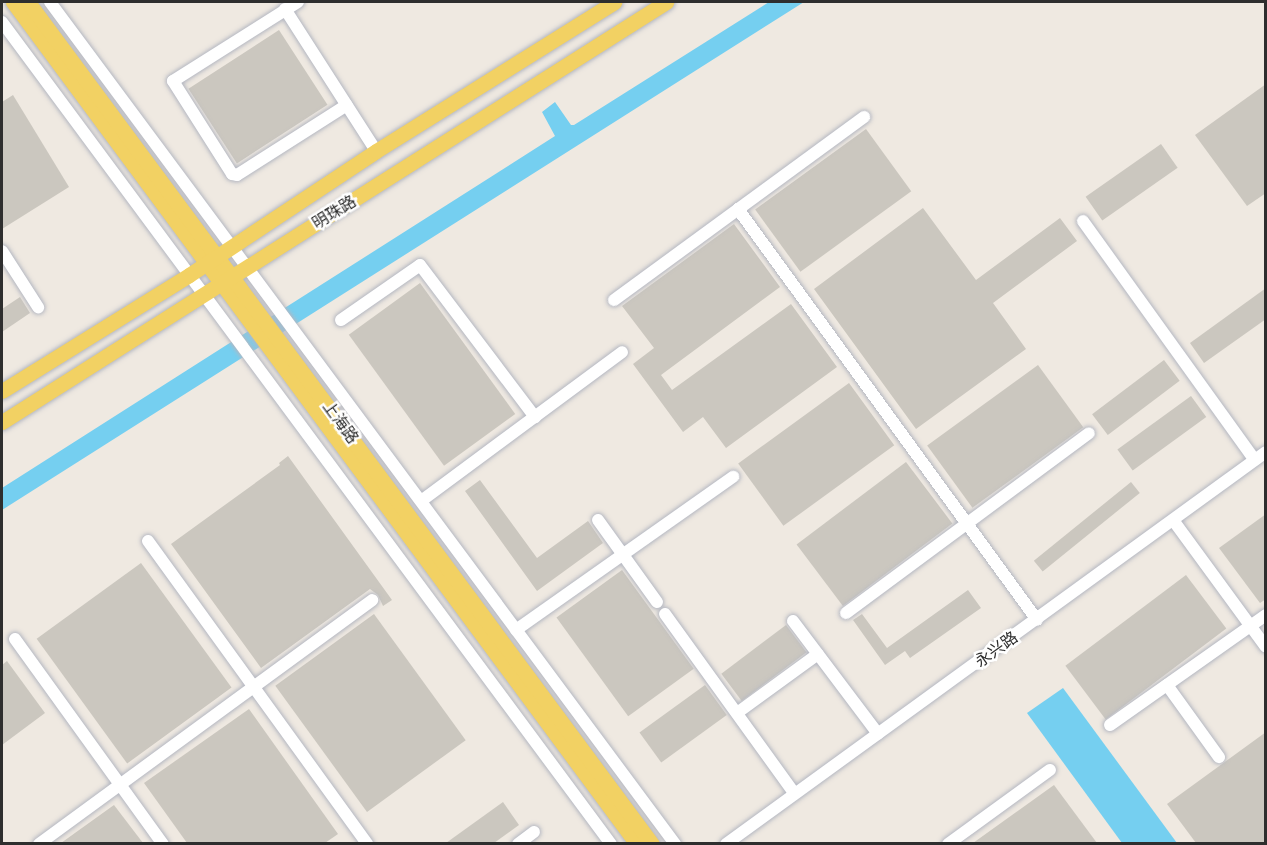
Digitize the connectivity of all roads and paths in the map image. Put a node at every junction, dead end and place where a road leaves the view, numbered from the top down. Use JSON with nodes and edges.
{"nodes":[{"id":1,"x":13,"y":2,"type":"edge"},
{"id":2,"x":28,"y":2,"type":"edge"},
{"id":3,"x":50,"y":2,"type":"edge"},
{"id":4,"x":298,"y":2,"type":"edge"},
{"id":5,"x":614,"y":2,"type":"edge"},
{"id":6,"x":666,"y":2,"type":"edge"},
{"id":7,"x":285,"y":9,"type":"junction"},
{"id":8,"x":2,"y":22,"type":"edge"},
{"id":9,"x":347,"y":105,"type":"junction"},
{"id":10,"x":864,"y":117,"type":"dead end"},
{"id":11,"x":376,"y":151,"type":"junction"},
{"id":12,"x":738,"y":209,"type":"junction"},
{"id":13,"x":1083,"y":221,"type":"dead end"},
{"id":14,"x":231,"y":246,"type":"junction"},
{"id":15,"x":2,"y":251,"type":"edge"},
{"id":16,"x":212,"y":258,"type":"junction"},
{"id":17,"x":189,"y":274,"type":"junction"},
{"id":18,"x":235,"y":276,"type":"junction"},
{"id":19,"x":204,"y":295,"type":"junction"},
{"id":20,"x":614,"y":300,"type":"dead end"},
{"id":21,"x":38,"y":307,"type":"dead end"},
{"id":22,"x":341,"y":320,"type":"dead end"},
{"id":23,"x":622,"y":352,"type":"dead end"},
{"id":24,"x":2,"y":391,"type":"edge"},
{"id":25,"x":535,"y":417,"type":"junction"},
{"id":26,"x":2,"y":423,"type":"edge"},
{"id":27,"x":1089,"y":433,"type":"dead end"},
{"id":28,"x":1260,"y":456,"type":"edge"},
{"id":29,"x":733,"y":477,"type":"dead end"},
{"id":30,"x":421,"y":501,"type":"junction"},
{"id":31,"x":598,"y":520,"type":"dead end"},
{"id":32,"x":1173,"y":520,"type":"junction"},
{"id":33,"x":967,"y":523,"type":"junction"},
{"id":34,"x":148,"y":541,"type":"dead end"},
{"id":35,"x":624,"y":556,"type":"junction"},
{"id":36,"x":372,"y":600,"type":"dead end"},
{"id":37,"x":657,"y":602,"type":"dead end"},
{"id":38,"x":846,"y":613,"type":"dead end"},
{"id":39,"x":665,"y":614,"type":"dead end"},
{"id":40,"x":1266,"y":615,"type":"edge"},
{"id":41,"x":1037,"y":620,"type":"junction"},
{"id":42,"x":793,"y":621,"type":"dead end"},
{"id":43,"x":1250,"y":626,"type":"junction"},
{"id":44,"x":516,"y":630,"type":"junction"},
{"id":45,"x":15,"y":639,"type":"dead end"},
{"id":46,"x":1266,"y":647,"type":"edge"},
{"id":47,"x":818,"y":654,"type":"junction"},
{"id":48,"x":1167,"y":685,"type":"junction"},
{"id":49,"x":253,"y":687,"type":"junction"},
{"id":50,"x":737,"y":713,"type":"junction"},
{"id":51,"x":1110,"y":725,"type":"dead end"},
{"id":52,"x":878,"y":734,"type":"junction"},
{"id":53,"x":1219,"y":756,"type":"dead end"},
{"id":54,"x":1050,"y":770,"type":"dead end"},
{"id":55,"x":120,"y":784,"type":"junction"},
{"id":56,"x":794,"y":793,"type":"junction"},
{"id":57,"x":534,"y":832,"type":"dead end"},
{"id":58,"x":39,"y":843,"type":"edge"},
{"id":59,"x":163,"y":843,"type":"edge"},
{"id":60,"x":367,"y":843,"type":"edge"},
{"id":61,"x":518,"y":843,"type":"edge"},
{"id":62,"x":611,"y":843,"type":"edge"},
{"id":63,"x":637,"y":843,"type":"edge"},
{"id":64,"x":652,"y":843,"type":"edge"},
{"id":65,"x":675,"y":843,"type":"edge"},
{"id":66,"x":726,"y":843,"type":"edge"},
{"id":67,"x":948,"y":843,"type":"edge"}],
"edges":[{"from":1,"to":16,"type":"main road","name":"上海路"},
{"from":2,"to":16,"type":"main road","name":"上海路"},
{"from":3,"to":14,"type":"street"},
{"from":4,"to":7,"type":"street"},
{"from":5,"to":11,"type":"main road","name":"明珠路"},
{"from":6,"to":18,"type":"main road","name":"明珠路"},
{"from":7,"to":9,"type":"street"},
{"from":7,"to":9,"type":"street"},
{"from":8,"to":17,"type":"street"},
{"from":9,"to":11,"type":"street"},
{"from":10,"to":12,"type":"street"},
{"from":11,"to":14,"type":"main road","name":"明珠路"},
{"from":12,"to":20,"type":"street"},
{"from":12,"to":33,"type":"street"},
{"from":13,"to":28,"type":"street"},
{"from":14,"to":16,"type":"main road","name":"明珠路"},
{"from":14,"to":18,"type":"street"},
{"from":15,"to":21,"type":"street"},
{"from":16,"to":17,"type":"main road","name":"明珠路"},
{"from":16,"to":18,"type":"main road","name":"上海路"},
{"from":17,"to":19,"type":"street"},
{"from":17,"to":24,"type":"main road","name":"明珠路"},
{"from":18,"to":19,"type":"main road","name":"明珠路"},
{"from":18,"to":30,"type":"street"},
{"from":18,"to":63,"type":"main road","name":"上海路"},
{"from":18,"to":64,"type":"main road","name":"上海路"},
{"from":19,"to":26,"type":"main road","name":"明珠路"},
{"from":19,"to":62,"type":"street"},
{"from":22,"to":25,"type":"street"},
{"from":23,"to":25,"type":"street"},
{"from":25,"to":30,"type":"street"},
{"from":27,"to":33,"type":"street"},
{"from":28,"to":32,"type":"street","name":"永兴路"},
{"from":29,"to":35,"type":"street"},
{"from":30,"to":44,"type":"street"},
{"from":31,"to":35,"type":"street"},
{"from":32,"to":41,"type":"street","name":"永兴路"},
{"from":32,"to":43,"type":"street"},
{"from":33,"to":38,"type":"street"},
{"from":33,"to":41,"type":"street"},
{"from":34,"to":49,"type":"street"},
{"from":35,"to":37,"type":"street"},
{"from":35,"to":44,"type":"street"},
{"from":36,"to":49,"type":"street"},
{"from":39,"to":50,"type":"street"},
{"from":40,"to":43,"type":"street"},
{"from":41,"to":52,"type":"street","name":"永兴路"},
{"from":42,"to":47,"type":"street"},
{"from":43,"to":46,"type":"street"},
{"from":43,"to":48,"type":"street"},
{"from":44,"to":65,"type":"street"},
{"from":45,"to":55,"type":"street"},
{"from":47,"to":50,"type":"street"},
{"from":47,"to":52,"type":"street"},
{"from":48,"to":51,"type":"street"},
{"from":48,"to":53,"type":"street"},
{"from":49,"to":55,"type":"street"},
{"from":49,"to":60,"type":"street"},
{"from":50,"to":56,"type":"street"},
{"from":52,"to":56,"type":"street","name":"永兴路"},
{"from":54,"to":67,"type":"street"},
{"from":55,"to":58,"type":"street"},
{"from":55,"to":59,"type":"street"},
{"from":56,"to":66,"type":"street","name":"永兴路"},
{"from":57,"to":61,"type":"street"}]}
